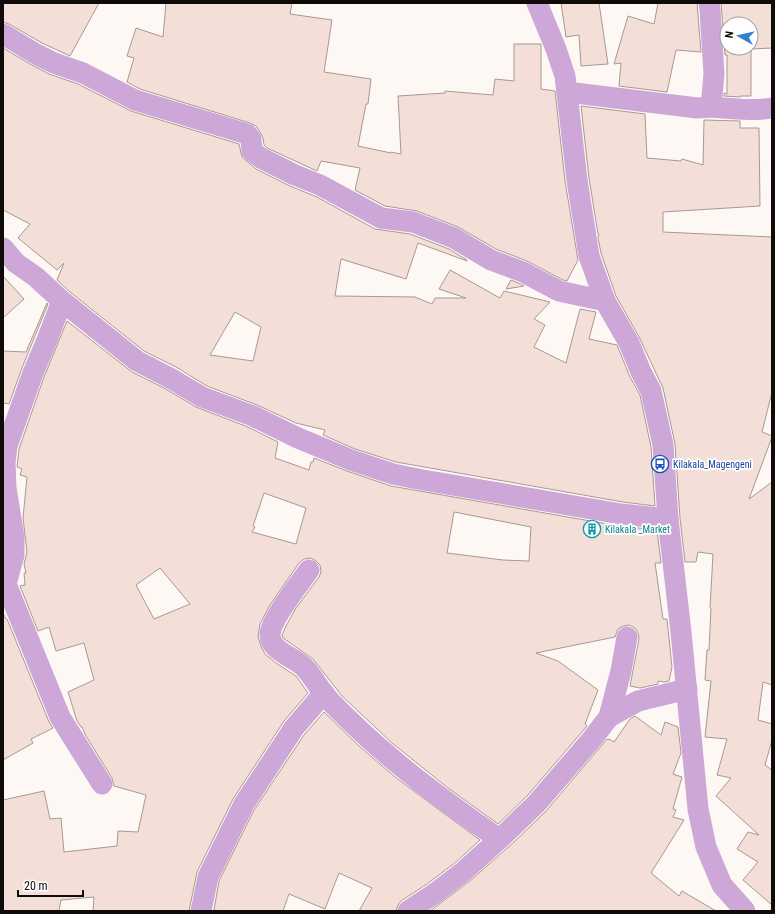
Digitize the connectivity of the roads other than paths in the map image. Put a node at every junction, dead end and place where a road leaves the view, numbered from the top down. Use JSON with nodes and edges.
{"nodes":[{"id":1,"x":537,"y":3,"type":"edge"},
{"id":2,"x":709,"y":3,"type":"edge"},
{"id":3,"x":3,"y":34,"type":"edge"},
{"id":4,"x":567,"y":92,"type":"junction"},
{"id":5,"x":713,"y":107,"type":"junction"},
{"id":6,"x":772,"y":108,"type":"edge"},
{"id":7,"x":3,"y":248,"type":"edge"},
{"id":8,"x":62,"y":301,"type":"junction"},
{"id":9,"x":605,"y":301,"type":"junction"},
{"id":10,"x":4,"y":488,"type":"edge"},
{"id":11,"x":668,"y":519,"type":"junction"},
{"id":12,"x":309,"y":570,"type":"dead end"},
{"id":13,"x":5,"y":585,"type":"edge"},
{"id":14,"x":627,"y":637,"type":"dead end"},
{"id":15,"x":688,"y":689,"type":"junction"},
{"id":16,"x":324,"y":693,"type":"junction"},
{"id":17,"x":608,"y":717,"type":"junction"},
{"id":18,"x":102,"y":784,"type":"dead end"},
{"id":19,"x":499,"y":839,"type":"junction"},
{"id":20,"x":201,"y":911,"type":"edge"},
{"id":21,"x":408,"y":911,"type":"edge"},
{"id":22,"x":745,"y":911,"type":"edge"}],
"edges":[{"from":1,"to":4,"type":"street"},
{"from":2,"to":5,"type":"street"},
{"from":3,"to":9,"type":"street"},
{"from":4,"to":5,"type":"street"},
{"from":4,"to":9,"type":"street"},
{"from":5,"to":6,"type":"street"},
{"from":7,"to":8,"type":"street"},
{"from":8,"to":10,"type":"street"},
{"from":8,"to":11,"type":"street"},
{"from":9,"to":11,"type":"street"},
{"from":10,"to":13,"type":"street"},
{"from":11,"to":15,"type":"street"},
{"from":12,"to":16,"type":"street"},
{"from":13,"to":18,"type":"street"},
{"from":14,"to":17,"type":"street"},
{"from":15,"to":17,"type":"street"},
{"from":15,"to":22,"type":"street"},
{"from":16,"to":19,"type":"street"},
{"from":16,"to":20,"type":"street"},
{"from":17,"to":19,"type":"street"},
{"from":19,"to":21,"type":"street"}]}
